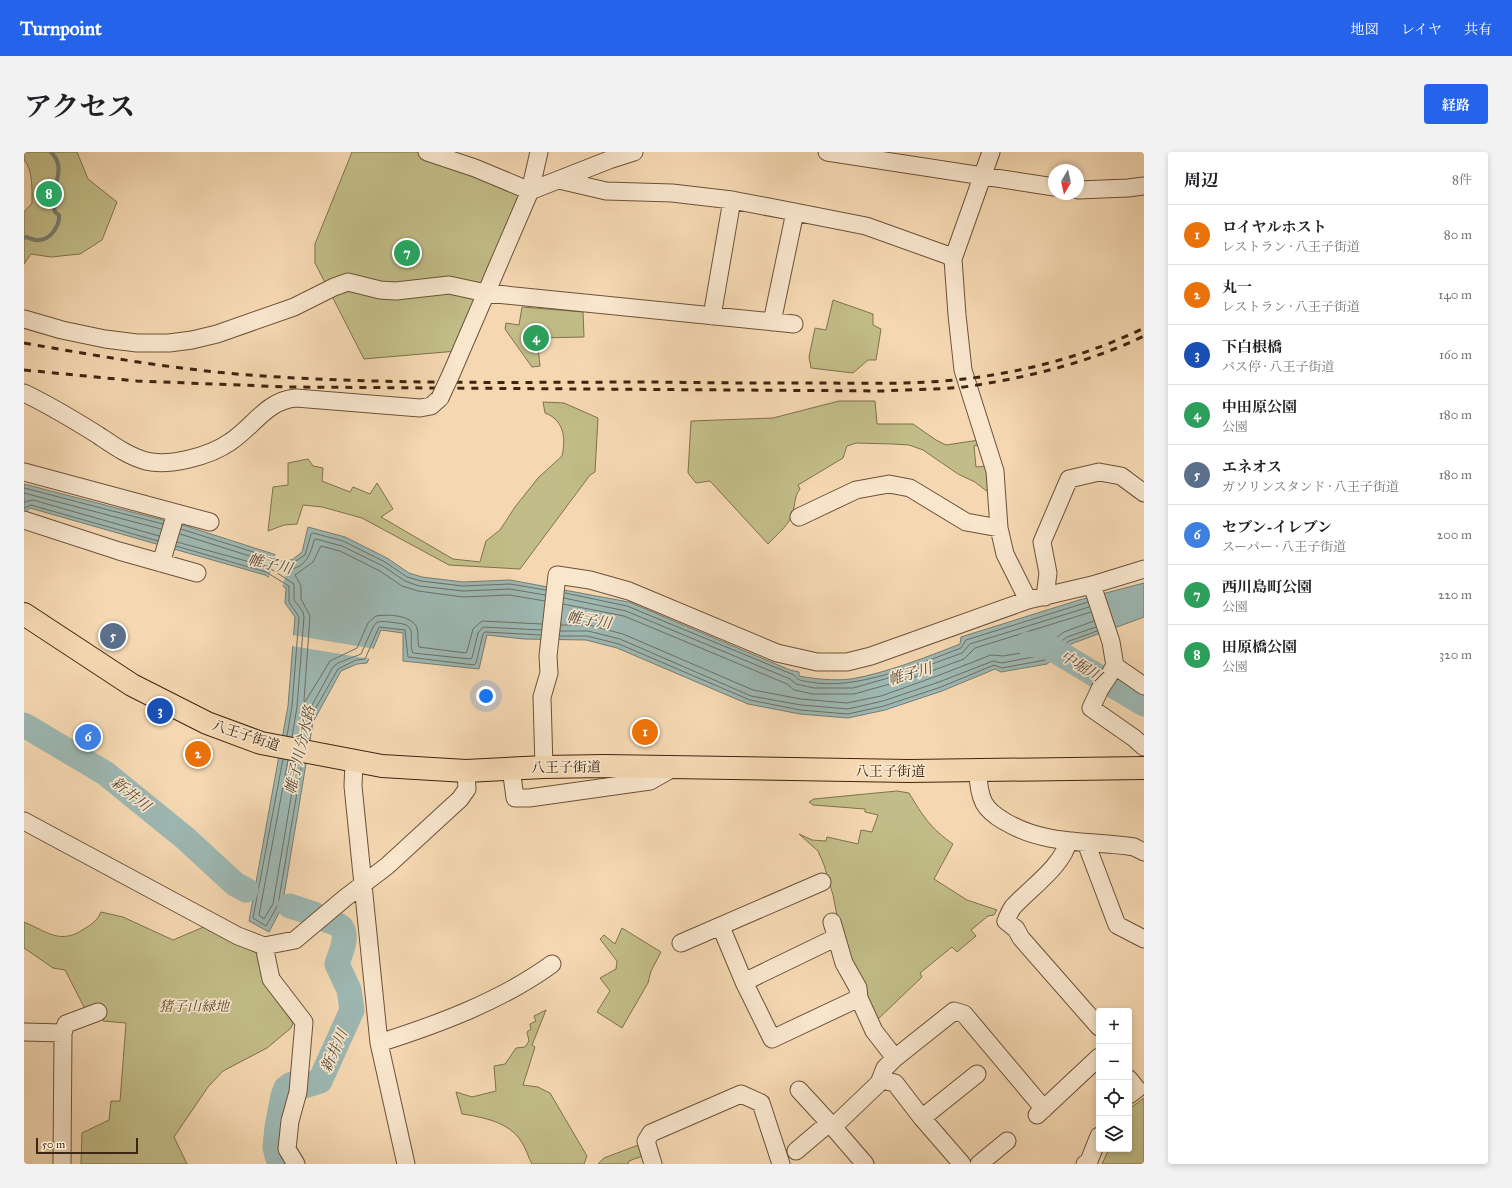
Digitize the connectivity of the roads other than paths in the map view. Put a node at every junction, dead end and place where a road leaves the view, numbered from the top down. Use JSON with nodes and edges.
{"nodes":[{"id":1,"x":427,"y":152,"type":"edge"},
{"id":2,"x":539,"y":152,"type":"edge"},
{"id":3,"x":634,"y":152,"type":"edge"},
{"id":4,"x":827,"y":152,"type":"edge"},
{"id":5,"x":991,"y":152,"type":"edge"},
{"id":6,"x":610,"y":156,"type":"edge"},
{"id":7,"x":983,"y":176,"type":"junction"},
{"id":8,"x":559,"y":180,"type":"junction"},
{"id":9,"x":1048,"y":186,"type":"edge"},
{"id":10,"x":1144,"y":186,"type":"edge"},
{"id":11,"x":1084,"y":190,"type":"edge"},
{"id":12,"x":530,"y":191,"type":"junction"},
{"id":13,"x":732,"y":200,"type":"junction"},
{"id":14,"x":795,"y":212,"type":"junction"},
{"id":15,"x":953,"y":259,"type":"junction"},
{"id":16,"x":486,"y":292,"type":"junction"},
{"id":17,"x":712,"y":316,"type":"junction"},
{"id":18,"x":24,"y":319,"type":"edge"},
{"id":19,"x":772,"y":322,"type":"junction"},
{"id":20,"x":794,"y":324,"type":"dead end"},
{"id":21,"x":24,"y":393,"type":"edge"},
{"id":22,"x":24,"y":472,"type":"edge"},
{"id":23,"x":1144,"y":493,"type":"edge"},
{"id":24,"x":175,"y":516,"type":"junction"},
{"id":25,"x":799,"y":517,"type":"dead end"},
{"id":26,"x":24,"y":520,"type":"edge"},
{"id":27,"x":210,"y":522,"type":"dead end"},
{"id":28,"x":999,"y":528,"type":"junction"},
{"id":29,"x":162,"y":561,"type":"junction"},
{"id":30,"x":1144,"y":569,"type":"edge"},
{"id":31,"x":197,"y":573,"type":"dead end"},
{"id":32,"x":1093,"y":589,"type":"junction"},
{"id":33,"x":1046,"y":597,"type":"junction"},
{"id":34,"x":1028,"y":600,"type":"junction"},
{"id":35,"x":24,"y":614,"type":"edge"},
{"id":36,"x":1112,"y":670,"type":"junction"},
{"id":37,"x":1144,"y":686,"type":"edge"},
{"id":38,"x":1144,"y":748,"type":"edge"},
{"id":39,"x":354,"y":762,"type":"junction"},
{"id":40,"x":544,"y":767,"type":"junction"},
{"id":41,"x":511,"y":768,"type":"junction"},
{"id":42,"x":673,"y":768,"type":"junction"},
{"id":43,"x":1144,"y":768,"type":"edge"},
{"id":44,"x":978,"y":770,"type":"junction"},
{"id":45,"x":466,"y":771,"type":"junction"},
{"id":46,"x":24,"y":821,"type":"edge"},
{"id":47,"x":1068,"y":841,"type":"junction"},
{"id":48,"x":1086,"y":843,"type":"junction"},
{"id":49,"x":1144,"y":852,"type":"edge"},
{"id":50,"x":823,"y":884,"type":"dead end"},
{"id":51,"x":362,"y":886,"type":"junction"},
{"id":52,"x":721,"y":927,"type":"junction"},
{"id":53,"x":1144,"y":939,"type":"edge"},
{"id":54,"x":681,"y":944,"type":"dead end"},
{"id":55,"x":264,"y":946,"type":"junction"},
{"id":56,"x":552,"y":964,"type":"dead end"},
{"id":57,"x":744,"y":982,"type":"junction"},
{"id":58,"x":859,"y":998,"type":"junction"},
{"id":59,"x":98,"y":1012,"type":"dead end"},
{"id":60,"x":1096,"y":1024,"type":"edge"},
{"id":61,"x":24,"y":1032,"type":"edge"},
{"id":62,"x":63,"y":1034,"type":"junction"},
{"id":63,"x":379,"y":1043,"type":"junction"},
{"id":64,"x":895,"y":1058,"type":"junction"},
{"id":65,"x":1096,"y":1060,"type":"edge"},
{"id":66,"x":977,"y":1074,"type":"dead end"},
{"id":67,"x":880,"y":1080,"type":"junction"},
{"id":68,"x":1132,"y":1083,"type":"edge"},
{"id":69,"x":799,"y":1090,"type":"dead end"},
{"id":70,"x":1132,"y":1093,"type":"edge"},
{"id":71,"x":922,"y":1118,"type":"junction"},
{"id":72,"x":831,"y":1125,"type":"junction"},
{"id":73,"x":1007,"y":1141,"type":"dead end"},
{"id":74,"x":1096,"y":1144,"type":"edge"},
{"id":75,"x":796,"y":1151,"type":"dead end"},
{"id":76,"x":62,"y":1164,"type":"edge"},
{"id":77,"x":296,"y":1164,"type":"edge"},
{"id":78,"x":406,"y":1164,"type":"edge"},
{"id":79,"x":653,"y":1164,"type":"edge"},
{"id":80,"x":782,"y":1164,"type":"edge"},
{"id":81,"x":865,"y":1164,"type":"edge"},
{"id":82,"x":962,"y":1164,"type":"edge"},
{"id":83,"x":979,"y":1164,"type":"edge"},
{"id":84,"x":1085,"y":1164,"type":"edge"}],
"edges":[{"from":1,"to":12,"type":"street"},
{"from":2,"to":12,"type":"street"},
{"from":3,"to":6,"type":"street"},
{"from":4,"to":7,"type":"street"},
{"from":5,"to":7,"type":"street"},
{"from":6,"to":8,"type":"street"},
{"from":7,"to":9,"type":"street"},
{"from":7,"to":15,"type":"street"},
{"from":8,"to":12,"type":"street"},
{"from":8,"to":13,"type":"street"},
{"from":10,"to":11,"type":"street"},
{"from":12,"to":16,"type":"street"},
{"from":13,"to":14,"type":"street"},
{"from":13,"to":17,"type":"street"},
{"from":14,"to":15,"type":"street"},
{"from":14,"to":19,"type":"street"},
{"from":15,"to":28,"type":"street"},
{"from":16,"to":17,"type":"street"},
{"from":16,"to":18,"type":"street"},
{"from":16,"to":21,"type":"street","bridge":true},
{"from":17,"to":19,"type":"street"},
{"from":19,"to":20,"type":"street"},
{"from":22,"to":24,"type":"street"},
{"from":23,"to":33,"type":"street"},
{"from":24,"to":27,"type":"street"},
{"from":24,"to":29,"type":"street"},
{"from":25,"to":28,"type":"street"},
{"from":26,"to":29,"type":"street"},
{"from":28,"to":34,"type":"street"},
{"from":29,"to":31,"type":"street"},
{"from":30,"to":32,"type":"street"},
{"from":32,"to":33,"type":"street"},
{"from":32,"to":36,"type":"street"},
{"from":33,"to":34,"type":"street"},
{"from":34,"to":40,"type":"street"},
{"from":35,"to":39,"type":"highway","name":"八王子街道"},
{"from":36,"to":37,"type":"street"},
{"from":36,"to":38,"type":"street"},
{"from":39,"to":45,"type":"highway","name":"八王子街道"},
{"from":39,"to":51,"type":"street"},
{"from":40,"to":41,"type":"highway","name":"八王子街道"},
{"from":40,"to":42,"type":"highway","name":"八王子街道"},
{"from":41,"to":42,"type":"street"},
{"from":41,"to":45,"type":"highway","name":"八王子街道"},
{"from":42,"to":44,"type":"highway","name":"八王子街道"},
{"from":43,"to":44,"type":"highway","name":"八王子街道"},
{"from":44,"to":47,"type":"street"},
{"from":45,"to":51,"type":"street"},
{"from":46,"to":55,"type":"street"},
{"from":47,"to":48,"type":"street"},
{"from":47,"to":60,"type":"street"},
{"from":48,"to":49,"type":"street"},
{"from":48,"to":53,"type":"street"},
{"from":50,"to":52,"type":"street"},
{"from":51,"to":55,"type":"street"},
{"from":51,"to":63,"type":"street"},
{"from":52,"to":54,"type":"street"},
{"from":52,"to":57,"type":"street"},
{"from":55,"to":77,"type":"street"},
{"from":56,"to":63,"type":"street"},
{"from":57,"to":58,"type":"street"},
{"from":57,"to":58,"type":"street"},
{"from":58,"to":64,"type":"street"},
{"from":59,"to":62,"type":"street"},
{"from":61,"to":62,"type":"street"},
{"from":62,"to":76,"type":"street"},
{"from":63,"to":78,"type":"street"},
{"from":64,"to":65,"type":"street"},
{"from":64,"to":67,"type":"street"},
{"from":66,"to":71,"type":"street"},
{"from":67,"to":71,"type":"street"},
{"from":67,"to":72,"type":"street"},
{"from":68,"to":70,"type":"street"},
{"from":69,"to":72,"type":"street"},
{"from":71,"to":82,"type":"street"},
{"from":72,"to":75,"type":"street"},
{"from":72,"to":81,"type":"street"},
{"from":73,"to":83,"type":"street"},
{"from":74,"to":84,"type":"street"},
{"from":79,"to":80,"type":"street"}]}
